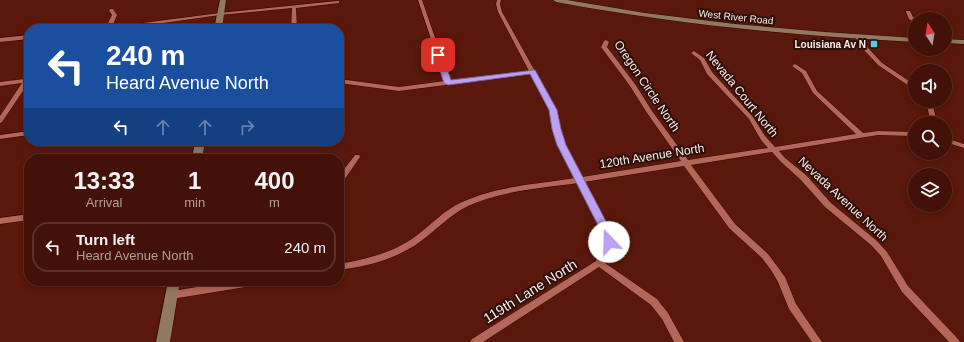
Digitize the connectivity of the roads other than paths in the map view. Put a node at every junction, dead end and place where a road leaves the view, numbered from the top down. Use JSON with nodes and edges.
{"nodes":[{"id":1,"x":223,"y":0,"type":"edge"},
{"id":2,"x":420,"y":0,"type":"edge"},
{"id":3,"x":499,"y":0,"type":"edge"},
{"id":4,"x":556,"y":0,"type":"edge"},
{"id":5,"x":337,"y":2,"type":"dead end"},
{"id":6,"x":294,"y":7,"type":"junction"},
{"id":7,"x":111,"y":10,"type":"dead end"},
{"id":8,"x":220,"y":14,"type":"junction"},
{"id":9,"x":110,"y":24,"type":"edge"},
{"id":10,"x":145,"y":24,"type":"edge"},
{"id":11,"x":219,"y":24,"type":"edge"},
{"id":12,"x":294,"y":24,"type":"edge"},
{"id":13,"x":858,"y":37,"type":"junction"},
{"id":14,"x":24,"y":38,"type":"edge"},
{"id":15,"x":0,"y":40,"type":"edge"},
{"id":16,"x":908,"y":40,"type":"edge"},
{"id":17,"x":952,"y":41,"type":"edge"},
{"id":18,"x":606,"y":42,"type":"dead end"},
{"id":19,"x":964,"y":42,"type":"edge"},
{"id":20,"x":694,"y":53,"type":"dead end"},
{"id":21,"x":795,"y":66,"type":"dead end"},
{"id":22,"x":533,"y":72,"type":"junction"},
{"id":23,"x":24,"y":79,"type":"edge"},
{"id":24,"x":344,"y":82,"type":"edge"},
{"id":25,"x":448,"y":83,"type":"junction"},
{"id":26,"x":908,"y":83,"type":"edge"},
{"id":27,"x":0,"y":84,"type":"edge"},
{"id":28,"x":24,"y":84,"type":"edge"},
{"id":29,"x":0,"y":121,"type":"edge"},
{"id":30,"x":908,"y":133,"type":"edge"},
{"id":31,"x":24,"y":134,"type":"edge"},
{"id":32,"x":861,"y":135,"type":"junction"},
{"id":33,"x":0,"y":137,"type":"edge"},
{"id":34,"x":952,"y":142,"type":"edge"},
{"id":35,"x":964,"y":146,"type":"edge"},
{"id":36,"x":773,"y":149,"type":"junction"},
{"id":37,"x":357,"y":157,"type":"dead end"},
{"id":38,"x":687,"y":163,"type":"junction"},
{"id":39,"x":344,"y":174,"type":"edge"},
{"id":40,"x":580,"y":180,"type":"junction"},
{"id":41,"x":24,"y":218,"type":"edge"},
{"id":42,"x":0,"y":221,"type":"edge"},
{"id":43,"x":599,"y":263,"type":"junction"},
{"id":44,"x":344,"y":266,"type":"edge"},
{"id":45,"x":173,"y":286,"type":"edge"},
{"id":46,"x":229,"y":286,"type":"edge"},
{"id":47,"x":172,"y":296,"type":"junction"},
{"id":48,"x":163,"y":342,"type":"edge"},
{"id":49,"x":475,"y":342,"type":"edge"},
{"id":50,"x":679,"y":342,"type":"edge"},
{"id":51,"x":817,"y":342,"type":"edge"},
{"id":52,"x":955,"y":342,"type":"edge"}],
"edges":[{"from":1,"to":8,"type":"main road"},
{"from":2,"to":25,"type":"street"},
{"from":3,"to":22,"type":"street"},
{"from":4,"to":13,"type":"main road","name":"West River Road"},
{"from":5,"to":6,"type":"street"},
{"from":6,"to":8,"type":"street"},
{"from":6,"to":12,"type":"street"},
{"from":7,"to":9,"type":"street"},
{"from":8,"to":10,"type":"street"},
{"from":8,"to":11,"type":"main road"},
{"from":13,"to":16,"type":"main road","name":"West River Road"},
{"from":13,"to":26,"type":"street"},
{"from":14,"to":15,"type":"street"},
{"from":17,"to":19,"type":"main road"},
{"from":18,"to":38,"type":"street","name":"Oregon Circle North"},
{"from":20,"to":36,"type":"street","name":"Nevada Court North"},
{"from":21,"to":32,"type":"street"},
{"from":22,"to":25,"type":"street"},
{"from":22,"to":40,"type":"street"},
{"from":23,"to":27,"type":"street"},
{"from":24,"to":25,"type":"street"},
{"from":28,"to":29,"type":"street"},
{"from":30,"to":32,"type":"street","name":"120th Avenue North"},
{"from":31,"to":33,"type":"street"},
{"from":32,"to":36,"type":"street","name":"120th Avenue North"},
{"from":34,"to":35,"type":"street"},
{"from":36,"to":38,"type":"street","name":"120th Avenue North"},
{"from":36,"to":52,"type":"street","name":"Nevada Avenue North"},
{"from":37,"to":39,"type":"street"},
{"from":38,"to":40,"type":"street","name":"120th Avenue North"},
{"from":38,"to":51,"type":"street"},
{"from":40,"to":43,"type":"street"},
{"from":40,"to":44,"type":"street","name":"120th Avenue North"},
{"from":41,"to":42,"type":"street"},
{"from":43,"to":49,"type":"street","name":"119th Lane North"},
{"from":43,"to":50,"type":"street"},
{"from":45,"to":47,"type":"main road"},
{"from":46,"to":47,"type":"street"},
{"from":47,"to":48,"type":"main road"}]}
